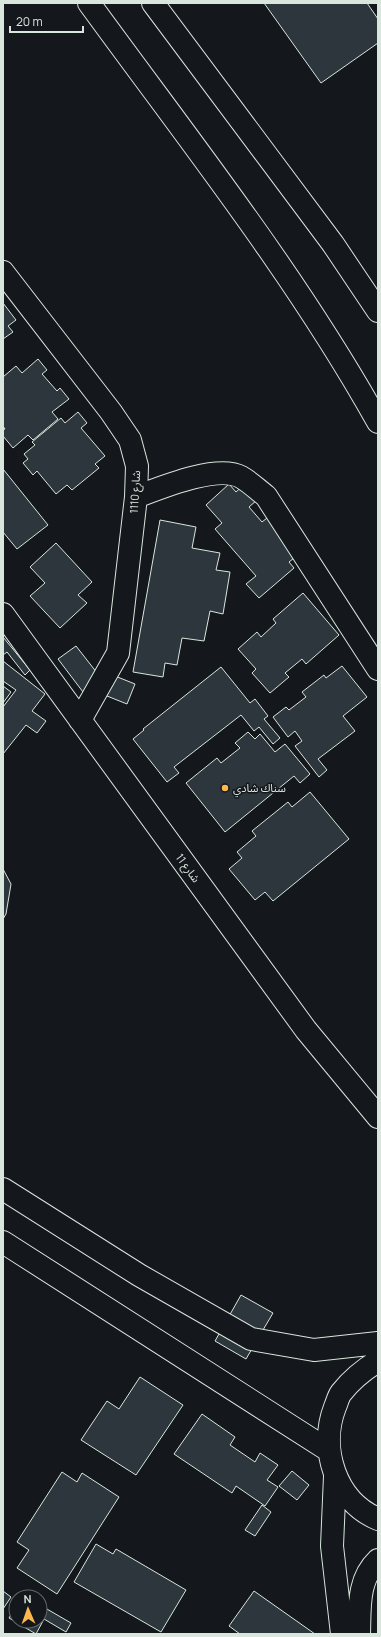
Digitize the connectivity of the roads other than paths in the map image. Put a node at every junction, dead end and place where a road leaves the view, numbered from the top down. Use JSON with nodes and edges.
{"nodes":[{"id":1,"x":89,"y":3,"type":"edge"},
{"id":2,"x":153,"y":3,"type":"edge"},
{"id":3,"x":3,"y":272,"type":"edge"},
{"id":4,"x":378,"y":311,"type":"edge"},
{"id":5,"x":378,"y":422,"type":"edge"},
{"id":6,"x":136,"y":496,"type":"junction"},
{"id":7,"x":3,"y":614,"type":"edge"},
{"id":8,"x":378,"y":669,"type":"edge"},
{"id":9,"x":80,"y":720,"type":"junction"},
{"id":10,"x":378,"y":1116,"type":"edge"},
{"id":11,"x":3,"y":1189,"type":"edge"},
{"id":12,"x":3,"y":1242,"type":"edge"},
{"id":13,"x":378,"y":1343,"type":"edge"},
{"id":14,"x":378,"y":1361,"type":"edge"},
{"id":15,"x":328,"y":1450,"type":"junction"},
{"id":16,"x":335,"y":1476,"type":"junction"},
{"id":17,"x":378,"y":1519,"type":"edge"},
{"id":18,"x":378,"y":1560,"type":"edge"},
{"id":19,"x":342,"y":1634,"type":"edge"},
{"id":20,"x":359,"y":1634,"type":"edge"}],
"edges":[{"from":1,"to":5,"type":"main road"},
{"from":2,"to":4,"type":"main road"},
{"from":3,"to":6,"type":"main road","name":"شارع 1110"},
{"from":6,"to":8,"type":"main road"},
{"from":6,"to":9,"type":"main road","name":"شارع 1110"},
{"from":7,"to":9,"type":"main road","name":"شارع 11"},
{"from":9,"to":10,"type":"main road","name":"شارع 11"},
{"from":11,"to":13,"type":"main road"},
{"from":12,"to":15,"type":"main road"},
{"from":14,"to":15,"type":"main road"},
{"from":15,"to":16,"type":"main road"},
{"from":16,"to":17,"type":"main road"},
{"from":16,"to":19,"type":"main road"},
{"from":18,"to":20,"type":"main road"}]}
